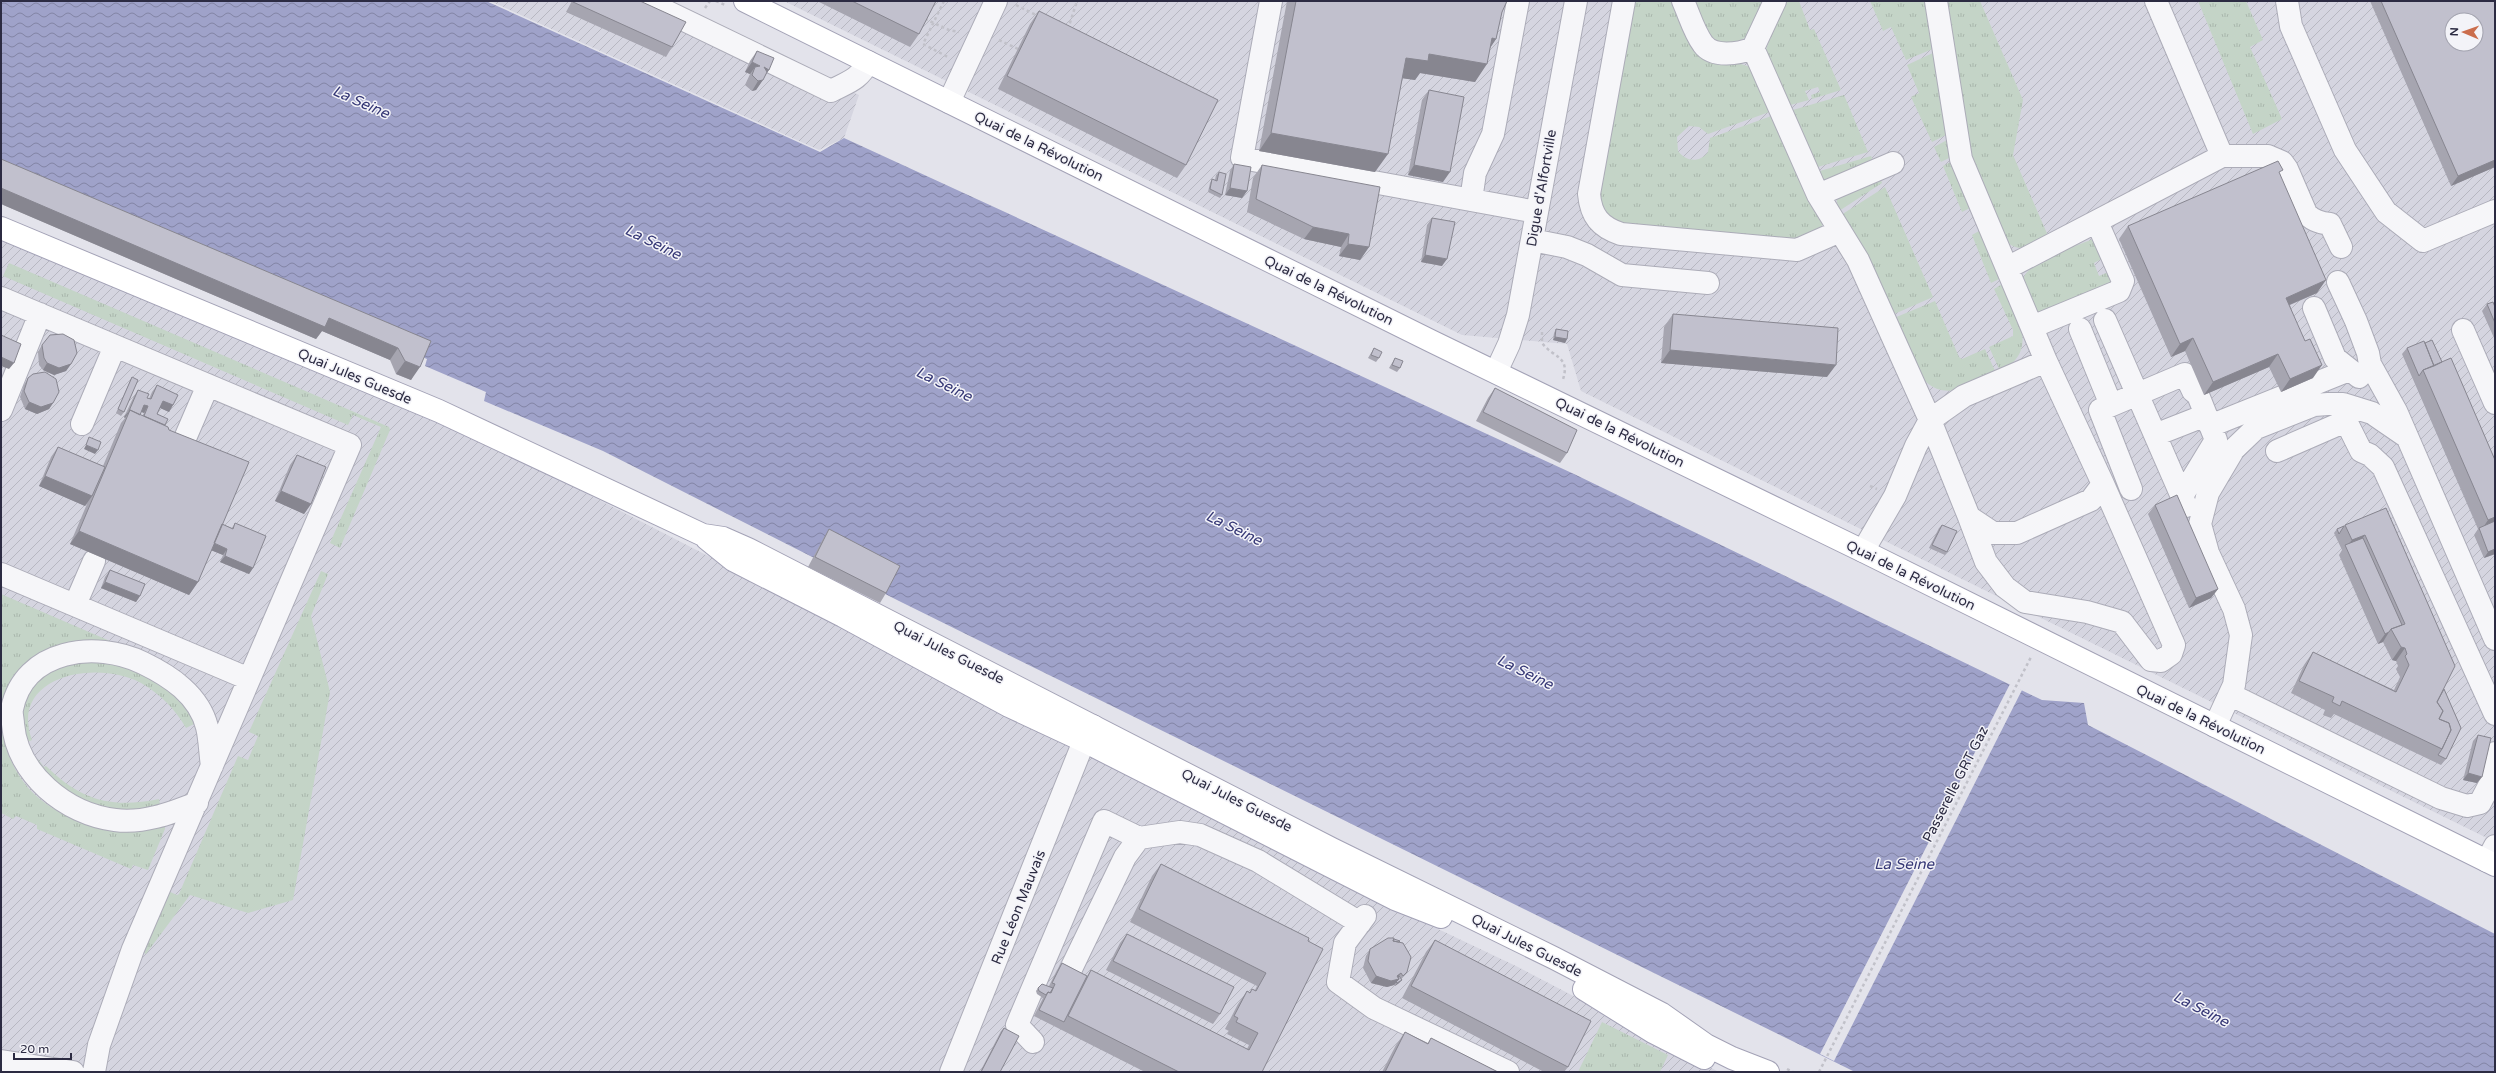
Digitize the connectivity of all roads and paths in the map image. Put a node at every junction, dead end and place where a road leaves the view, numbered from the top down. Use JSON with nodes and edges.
{"nodes":[{"id":1,"x":646,"y":1,"type":"edge"},
{"id":2,"x":710,"y":1,"type":"edge"},
{"id":3,"x":745,"y":1,"type":"edge"},
{"id":4,"x":944,"y":1,"type":"edge"},
{"id":5,"x":1077,"y":1,"type":"edge"},
{"id":6,"x":1271,"y":1,"type":"edge"},
{"id":7,"x":1518,"y":1,"type":"edge"},
{"id":8,"x":1576,"y":1,"type":"edge"},
{"id":9,"x":1624,"y":1,"type":"edge"},
{"id":10,"x":1683,"y":1,"type":"edge"},
{"id":11,"x":1775,"y":1,"type":"edge"},
{"id":12,"x":1936,"y":1,"type":"edge"},
{"id":13,"x":2156,"y":1,"type":"edge"},
{"id":14,"x":2287,"y":1,"type":"edge"},
{"id":15,"x":1005,"y":3,"type":"edge"},
{"id":16,"x":705,"y":8,"type":"dead end"},
{"id":17,"x":1042,"y":17,"type":"edge"},
{"id":18,"x":1061,"y":27,"type":"edge"},
{"id":19,"x":1068,"y":30,"type":"junction"},
{"id":20,"x":1074,"y":33,"type":"edge"},
{"id":21,"x":1753,"y":48,"type":"junction"},
{"id":22,"x":952,"y":58,"type":"dead end"},
{"id":23,"x":868,"y":62,"type":"junction"},
{"id":24,"x":949,"y":102,"type":"junction"},
{"id":25,"x":2222,"y":156,"type":"junction"},
{"id":26,"x":1893,"y":163,"type":"dead end"},
{"id":27,"x":1818,"y":196,"type":"junction"},
{"id":28,"x":1471,"y":200,"type":"junction"},
{"id":29,"x":2495,"y":211,"type":"edge"},
{"id":30,"x":1537,"y":212,"type":"junction"},
{"id":31,"x":2097,"y":222,"type":"junction"},
{"id":32,"x":1,"y":228,"type":"edge"},
{"id":33,"x":1840,"y":231,"type":"junction"},
{"id":34,"x":1532,"y":240,"type":"junction"},
{"id":35,"x":2341,"y":247,"type":"dead end"},
{"id":36,"x":2007,"y":268,"type":"junction"},
{"id":37,"x":2338,"y":282,"type":"dead end"},
{"id":38,"x":1708,"y":283,"type":"dead end"},
{"id":39,"x":1,"y":298,"type":"edge"},
{"id":40,"x":2314,"y":308,"type":"dead end"},
{"id":41,"x":40,"y":314,"type":"junction"},
{"id":42,"x":2105,"y":320,"type":"dead end"},
{"id":43,"x":2032,"y":327,"type":"junction"},
{"id":44,"x":2080,"y":329,"type":"dead end"},
{"id":45,"x":2463,"y":330,"type":"dead end"},
{"id":46,"x":1542,"y":332,"type":"dead end"},
{"id":47,"x":115,"y":346,"type":"junction"},
{"id":48,"x":2046,"y":361,"type":"junction"},
{"id":49,"x":2314,"y":365,"type":"edge"},
{"id":50,"x":2353,"y":367,"type":"junction"},
{"id":51,"x":1496,"y":372,"type":"junction"},
{"id":52,"x":208,"y":385,"type":"junction"},
{"id":53,"x":1560,"y":387,"type":"dead end"},
{"id":54,"x":2138,"y":394,"type":"junction"},
{"id":55,"x":2495,"y":403,"type":"edge"},
{"id":56,"x":2111,"y":405,"type":"junction"},
{"id":57,"x":1,"y":410,"type":"edge"},
{"id":58,"x":2347,"y":410,"type":"junction"},
{"id":59,"x":2258,"y":416,"type":"junction"},
{"id":60,"x":1930,"y":420,"type":"junction"},
{"id":61,"x":2208,"y":420,"type":"junction"},
{"id":62,"x":82,"y":424,"type":"dead end"},
{"id":63,"x":2155,"y":435,"type":"junction"},
{"id":64,"x":2407,"y":437,"type":"junction"},
{"id":65,"x":183,"y":443,"type":"edge"},
{"id":66,"x":2103,"y":484,"type":"junction"},
{"id":67,"x":1870,"y":486,"type":"dead end"},
{"id":68,"x":2131,"y":489,"type":"dead end"},
{"id":69,"x":1883,"y":493,"type":"dead end"},
{"id":70,"x":2182,"y":496,"type":"junction"},
{"id":71,"x":1969,"y":517,"type":"junction"},
{"id":72,"x":2200,"y":524,"type":"junction"},
{"id":73,"x":1863,"y":551,"type":"junction"},
{"id":74,"x":94,"y":561,"type":"dead end"},
{"id":75,"x":1,"y":574,"type":"edge"},
{"id":76,"x":75,"y":605,"type":"junction"},
{"id":77,"x":141,"y":634,"type":"junction"},
{"id":78,"x":2495,"y":639,"type":"edge"},
{"id":79,"x":2034,"y":651,"type":"dead end"},
{"id":80,"x":132,"y":658,"type":"junction"},
{"id":81,"x":249,"y":679,"type":"junction"},
{"id":82,"x":2231,"y":695,"type":"junction"},
{"id":83,"x":2495,"y":714,"type":"edge"},
{"id":84,"x":2215,"y":726,"type":"junction"},
{"id":85,"x":1088,"y":734,"type":"junction"},
{"id":86,"x":212,"y":767,"type":"junction"},
{"id":87,"x":2494,"y":772,"type":"edge"},
{"id":88,"x":197,"y":803,"type":"junction"},
{"id":89,"x":1140,"y":838,"type":"junction"},
{"id":90,"x":2492,"y":857,"type":"edge"},
{"id":91,"x":1384,"y":883,"type":"junction"},
{"id":92,"x":1070,"y":971,"type":"edge"},
{"id":93,"x":1033,"y":1042,"type":"dead end"},
{"id":94,"x":1,"y":1061,"type":"edge"},
{"id":95,"x":72,"y":1072,"type":"edge"},
{"id":96,"x":94,"y":1072,"type":"edge"},
{"id":97,"x":950,"y":1072,"type":"edge"},
{"id":98,"x":1508,"y":1072,"type":"edge"},
{"id":99,"x":1731,"y":1072,"type":"edge"},
{"id":100,"x":1768,"y":1072,"type":"edge"},
{"id":101,"x":1819,"y":1072,"type":"edge"}],
"edges":[{"from":1,"to":23,"type":"street"},
{"from":2,"to":16,"type":"path"},
{"from":3,"to":23,"type":"main road","name":"Quai de la Révolution"},
{"from":4,"to":22,"type":"path"},
{"from":5,"to":19,"type":"path"},
{"from":6,"to":28,"type":"street"},
{"from":7,"to":28,"type":"street"},
{"from":8,"to":30,"type":"street","name":"Digue d'Alfortville"},
{"from":9,"to":33,"type":"street"},
{"from":10,"to":21,"type":"street"},
{"from":11,"to":21,"type":"street"},
{"from":12,"to":36,"type":"street"},
{"from":13,"to":25,"type":"street"},
{"from":14,"to":29,"type":"street"},
{"from":15,"to":17,"type":"path"},
{"from":15,"to":24,"type":"street"},
{"from":18,"to":19,"type":"path"},
{"from":19,"to":20,"type":"path"},
{"from":21,"to":27,"type":"street"},
{"from":23,"to":24,"type":"main road","name":"Quai de la Révolution"},
{"from":24,"to":51,"type":"main road","name":"Quai de la Révolution"},
{"from":25,"to":31,"type":"street"},
{"from":25,"to":35,"type":"street"},
{"from":26,"to":27,"type":"street"},
{"from":27,"to":33,"type":"street"},
{"from":28,"to":30,"type":"street"},
{"from":30,"to":34,"type":"street","name":"Digue d'Alfortville"},
{"from":31,"to":36,"type":"street"},
{"from":31,"to":43,"type":"street"},
{"from":32,"to":85,"type":"main road","name":"Quai Jules Guesde"},
{"from":33,"to":60,"type":"street"},
{"from":34,"to":38,"type":"street"},
{"from":34,"to":51,"type":"street","name":"Digue d'Alfortville"},
{"from":36,"to":43,"type":"street"},
{"from":37,"to":50,"type":"street"},
{"from":39,"to":41,"type":"street"},
{"from":40,"to":50,"type":"street"},
{"from":41,"to":47,"type":"street"},
{"from":41,"to":57,"type":"street"},
{"from":42,"to":54,"type":"street"},
{"from":43,"to":48,"type":"street"},
{"from":44,"to":56,"type":"street"},
{"from":45,"to":55,"type":"street"},
{"from":46,"to":53,"type":"path"},
{"from":47,"to":52,"type":"street"},
{"from":47,"to":62,"type":"street"},
{"from":48,"to":60,"type":"street"},
{"from":48,"to":66,"type":"street"},
{"from":49,"to":50,"type":"street"},
{"from":50,"to":58,"type":"street"},
{"from":50,"to":59,"type":"street"},
{"from":50,"to":64,"type":"street"},
{"from":51,"to":73,"type":"main road","name":"Quai de la Révolution"},
{"from":52,"to":65,"type":"street"},
{"from":52,"to":81,"type":"street"},
{"from":54,"to":56,"type":"street"},
{"from":54,"to":61,"type":"street"},
{"from":54,"to":63,"type":"street"},
{"from":56,"to":68,"type":"street"},
{"from":58,"to":59,"type":"street"},
{"from":58,"to":59,"type":"street"},
{"from":58,"to":64,"type":"street"},
{"from":58,"to":83,"type":"street"},
{"from":59,"to":61,"type":"street"},
{"from":59,"to":72,"type":"street"},
{"from":60,"to":71,"type":"street"},
{"from":60,"to":73,"type":"street"},
{"from":61,"to":63,"type":"street"},
{"from":61,"to":70,"type":"street"},
{"from":63,"to":70,"type":"street"},
{"from":64,"to":78,"type":"street"},
{"from":66,"to":71,"type":"street"},
{"from":66,"to":71,"type":"street"},
{"from":67,"to":69,"type":"path"},
{"from":70,"to":72,"type":"street"},
{"from":72,"to":82,"type":"street"},
{"from":73,"to":84,"type":"main road","name":"Quai de la Révolution"},
{"from":74,"to":76,"type":"street"},
{"from":75,"to":76,"type":"street"},
{"from":76,"to":77,"type":"street"},
{"from":77,"to":80,"type":"street"},
{"from":77,"to":81,"type":"street"},
{"from":79,"to":101,"type":"path","name":"Passerelle GRT Gaz"},
{"from":80,"to":86,"type":"street"},
{"from":80,"to":88,"type":"street"},
{"from":81,"to":86,"type":"street"},
{"from":82,"to":84,"type":"street"},
{"from":82,"to":87,"type":"street"},
{"from":84,"to":90,"type":"main road","name":"Quai de la Révolution"},
{"from":85,"to":91,"type":"main road","name":"Quai Jules Guesde"},
{"from":85,"to":97,"type":"street","name":"Rue Léon Mauvais"},
{"from":86,"to":88,"type":"street"},
{"from":88,"to":96,"type":"street"},
{"from":89,"to":92,"type":"street"},
{"from":89,"to":93,"type":"street"},
{"from":89,"to":98,"type":"street"},
{"from":91,"to":99,"type":"main road","name":"Quai Jules Guesde"},
{"from":91,"to":100,"type":"main road","name":"Quai Jules Guesde"},
{"from":94,"to":95,"type":"street"}]}
